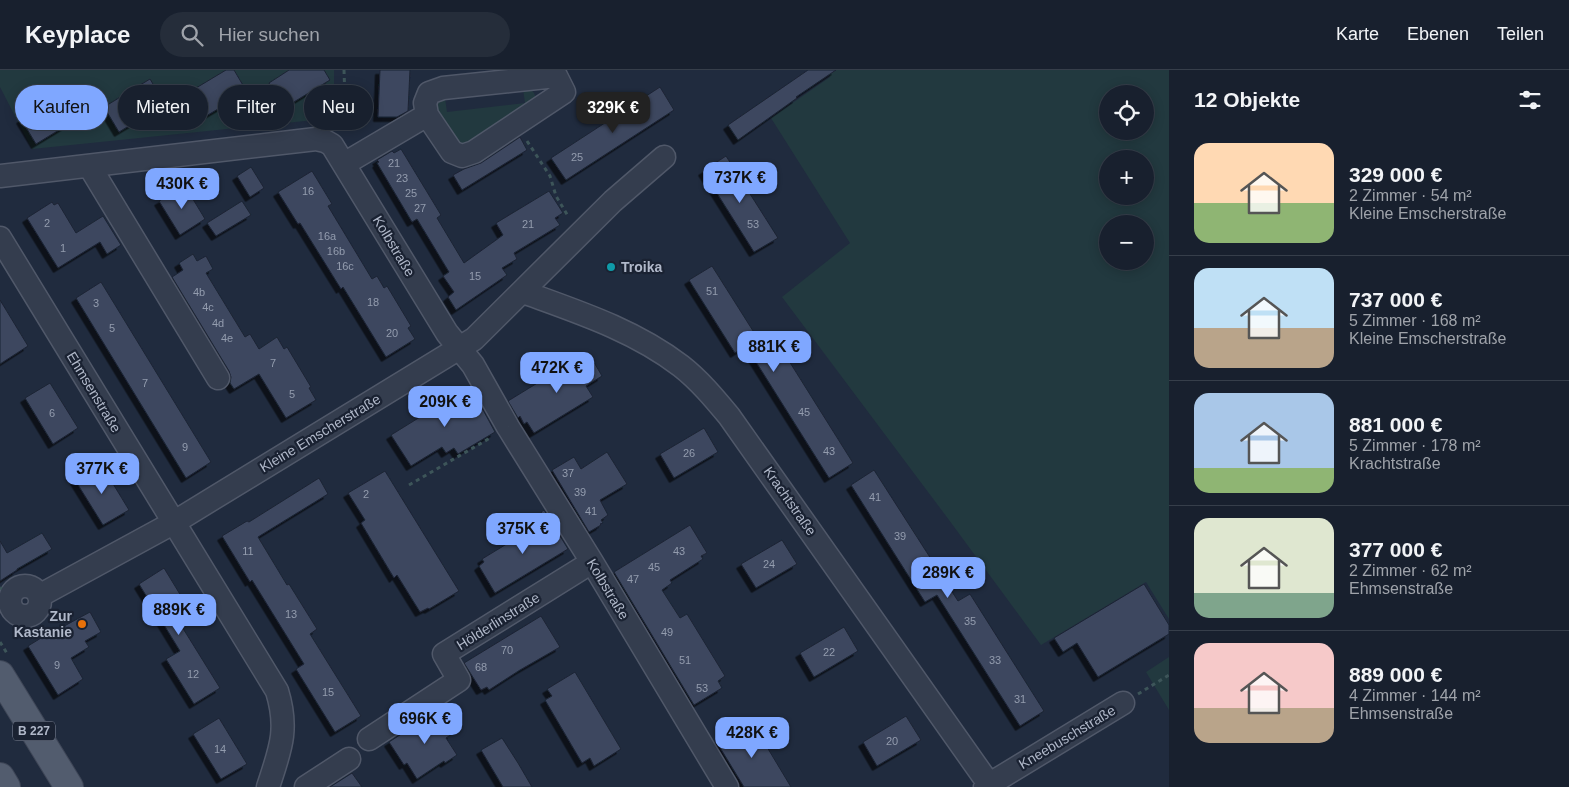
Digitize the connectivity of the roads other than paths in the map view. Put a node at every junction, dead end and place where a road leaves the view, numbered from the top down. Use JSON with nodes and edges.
{"nodes":[{"id":1,"x":427,"y":115,"type":"junction"},
{"id":2,"x":664,"y":157,"type":"dead end"},
{"id":3,"x":344,"y":164,"type":"junction"},
{"id":4,"x":90,"y":167,"type":"junction"},
{"id":5,"x":0,"y":176,"type":"edge"},
{"id":6,"x":0,"y":238,"type":"edge"},
{"id":7,"x":522,"y":292,"type":"junction"},
{"id":8,"x":459,"y":349,"type":"junction"},
{"id":9,"x":218,"y":378,"type":"dead end"},
{"id":10,"x":173,"y":523,"type":"junction"},
{"id":11,"x":592,"y":562,"type":"junction"},
{"id":12,"x":6,"y":591,"type":"edge"},
{"id":13,"x":0,"y":675,"type":"edge"},
{"id":14,"x":1123,"y":703,"type":"road end"},
{"id":15,"x":369,"y":739,"type":"dead end"},
{"id":16,"x":349,"y":759,"type":"dead end"},
{"id":17,"x":0,"y":776,"type":"edge"},
{"id":18,"x":989,"y":786,"type":"edge"},
{"id":19,"x":6,"y":787,"type":"edge"},
{"id":20,"x":69,"y":787,"type":"edge"},
{"id":21,"x":268,"y":787,"type":"edge"},
{"id":22,"x":306,"y":787,"type":"edge"},
{"id":23,"x":727,"y":787,"type":"edge"}],
"edges":[{"from":1,"to":1,"type":"street"},
{"from":1,"to":3,"type":"street"},
{"from":2,"to":7,"type":"street","name":"Kleine Emscherstraße"},
{"from":3,"to":4,"type":"street","name":"Kolbstraße"},
{"from":3,"to":8,"type":"street","name":"Kolbstraße"},
{"from":4,"to":5,"type":"street"},
{"from":4,"to":9,"type":"street"},
{"from":6,"to":10,"type":"street","name":"Ehmsenstraße"},
{"from":7,"to":8,"type":"street","name":"Kleine Emscherstraße"},
{"from":7,"to":18,"type":"street","name":"Krachtstraße"},
{"from":8,"to":10,"type":"street","name":"Kleine Emscherstraße"},
{"from":8,"to":11,"type":"street","name":"Kolbstraße"},
{"from":10,"to":12,"type":"street","name":"Kleine Emscherstraße"},
{"from":10,"to":21,"type":"street","name":"Ehmsenstraße"},
{"from":11,"to":15,"type":"street","name":"Hölderlinstraße"},
{"from":11,"to":23,"type":"street","name":"Kolbstraße"},
{"from":13,"to":20,"type":"main road","number":"B 227"},
{"from":14,"to":18,"type":"street","name":"Kneebuschstraße"},
{"from":16,"to":22,"type":"street"},
{"from":17,"to":19,"type":"main road"}]}
